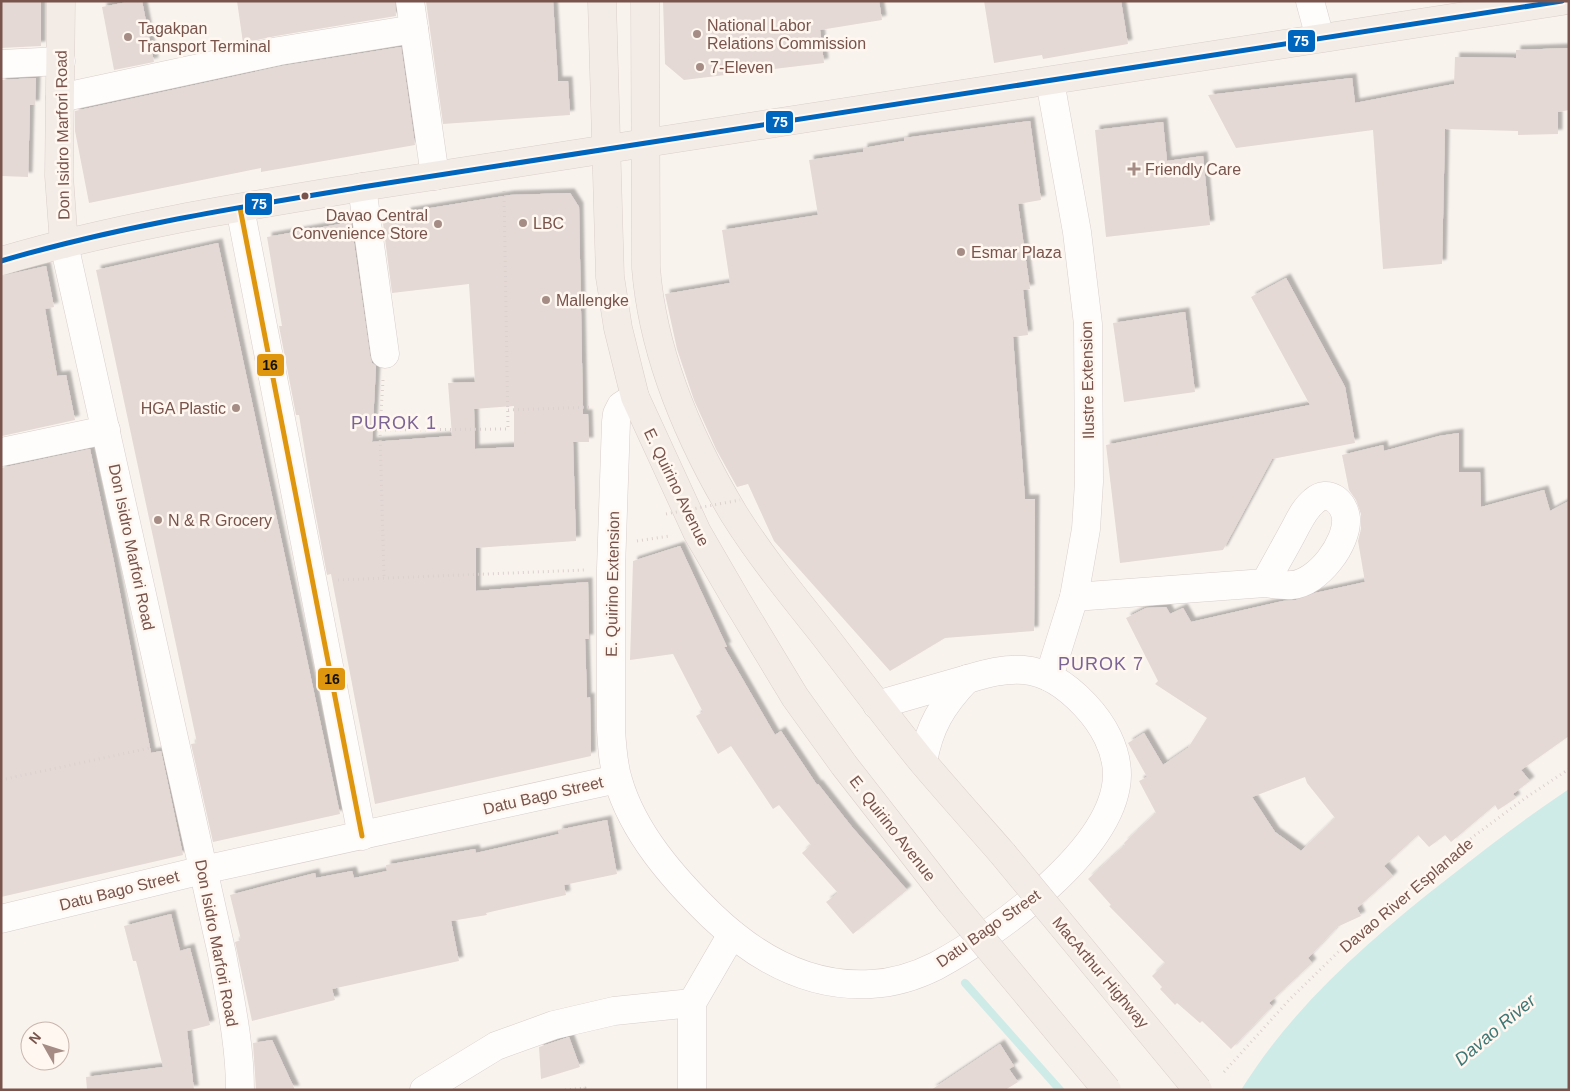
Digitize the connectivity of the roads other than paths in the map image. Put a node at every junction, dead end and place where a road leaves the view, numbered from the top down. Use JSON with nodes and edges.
{"nodes":[{"id":1,"x":61,"y":1,"type":"edge"},
{"id":2,"x":410,"y":1,"type":"edge"},
{"id":3,"x":602,"y":1,"type":"edge"},
{"id":4,"x":645,"y":1,"type":"edge"},
{"id":5,"x":1310,"y":1,"type":"edge"},
{"id":6,"x":1562,"y":1,"type":"edge"},
{"id":7,"x":414,"y":29,"type":"junction"},
{"id":8,"x":1320,"y":38,"type":"junction"},
{"id":9,"x":61,"y":61,"type":"junction"},
{"id":10,"x":1,"y":64,"type":"edge"},
{"id":11,"x":1050,"y":81,"type":"junction"},
{"id":12,"x":60,"y":98,"type":"junction"},
{"id":13,"x":646,"y":143,"type":"junction"},
{"id":14,"x":607,"y":149,"type":"junction"},
{"id":15,"x":435,"y":176,"type":"junction"},
{"id":16,"x":362,"y":187,"type":"junction"},
{"id":17,"x":240,"y":208,"type":"junction"},
{"id":18,"x":64,"y":244,"type":"junction"},
{"id":19,"x":1,"y":261,"type":"edge"},
{"id":20,"x":385,"y":354,"type":"road end"},
{"id":21,"x":628,"y":402,"type":"junction"},
{"id":22,"x":106,"y":430,"type":"junction"},
{"id":23,"x":1,"y":452,"type":"edge"},
{"id":24,"x":1265,"y":583,"type":"dead end"},
{"id":25,"x":1074,"y":597,"type":"junction"},
{"id":26,"x":1049,"y":677,"type":"junction"},
{"id":27,"x":967,"y":679,"type":"junction"},
{"id":28,"x":877,"y":705,"type":"junction"},
{"id":29,"x":923,"y":762,"type":"junction"},
{"id":30,"x":617,"y":779,"type":"junction"},
{"id":31,"x":362,"y":836,"type":"junction"},
{"id":32,"x":203,"y":870,"type":"junction"},
{"id":33,"x":1,"y":919,"type":"edge"},
{"id":34,"x":732,"y":934,"type":"junction"},
{"id":35,"x":692,"y":1003,"type":"junction"},
{"id":36,"x":240,"y":1090,"type":"edge"},
{"id":37,"x":424,"y":1090,"type":"edge"},
{"id":38,"x":692,"y":1090,"type":"edge"},
{"id":39,"x":1107,"y":1090,"type":"edge"},
{"id":40,"x":1198,"y":1090,"type":"edge"}],
"edges":[{"from":1,"to":9,"type":"main road","name":"Don Isidro Marfori Road"},
{"from":2,"to":7,"type":"street"},
{"from":3,"to":14,"type":"main road","name":"E. Quirino Avenue"},
{"from":4,"to":13,"type":"main road"},
{"from":5,"to":8,"type":"street"},
{"from":6,"to":8,"type":"main road"},
{"from":7,"to":12,"type":"street"},
{"from":7,"to":15,"type":"street"},
{"from":8,"to":11,"type":"main road"},
{"from":9,"to":10,"type":"street"},
{"from":9,"to":12,"type":"main road","name":"Don Isidro Marfori Road"},
{"from":11,"to":13,"type":"main road"},
{"from":11,"to":25,"type":"street","name":"Ilustre Extension"},
{"from":12,"to":18,"type":"main road","name":"Don Isidro Marfori Road"},
{"from":13,"to":14,"type":"main road"},
{"from":13,"to":28,"type":"main road"},
{"from":14,"to":15,"type":"main road"},
{"from":14,"to":21,"type":"main road","name":"E. Quirino Avenue"},
{"from":15,"to":16,"type":"main road"},
{"from":16,"to":17,"type":"main road"},
{"from":16,"to":20,"type":"street"},
{"from":17,"to":18,"type":"main road"},
{"from":17,"to":31,"type":"street"},
{"from":18,"to":19,"type":"main road"},
{"from":18,"to":22,"type":"street","name":"Don Isidro Marfori Road"},
{"from":21,"to":30,"type":"street","name":"E. Quirino Extension"},
{"from":21,"to":39,"type":"main road","name":"E. Quirino Avenue","bridge":true},
{"from":22,"to":23,"type":"street"},
{"from":22,"to":32,"type":"street","name":"Don Isidro Marfori Road"},
{"from":24,"to":25,"type":"street"},
{"from":25,"to":26,"type":"street","name":"Ilustre Extension"},
{"from":26,"to":27,"type":"street","name":"Datu Bago Street"},
{"from":26,"to":34,"type":"street","name":"Datu Bago Street"},
{"from":27,"to":28,"type":"street","name":"Datu Bago Street"},
{"from":27,"to":29,"type":"street"},
{"from":28,"to":29,"type":"main road"},
{"from":29,"to":40,"type":"main road","name":"MacArthur Highway","bridge":true},
{"from":30,"to":31,"type":"street","name":"Datu Bago Street"},
{"from":30,"to":34,"type":"street","name":"Datu Bago Street"},
{"from":31,"to":32,"type":"street","name":"Datu Bago Street"},
{"from":32,"to":33,"type":"street","name":"Datu Bago Street"},
{"from":32,"to":36,"type":"street","name":"Don Isidro Marfori Road"},
{"from":34,"to":35,"type":"street"},
{"from":35,"to":37,"type":"street"},
{"from":35,"to":38,"type":"street"}]}
